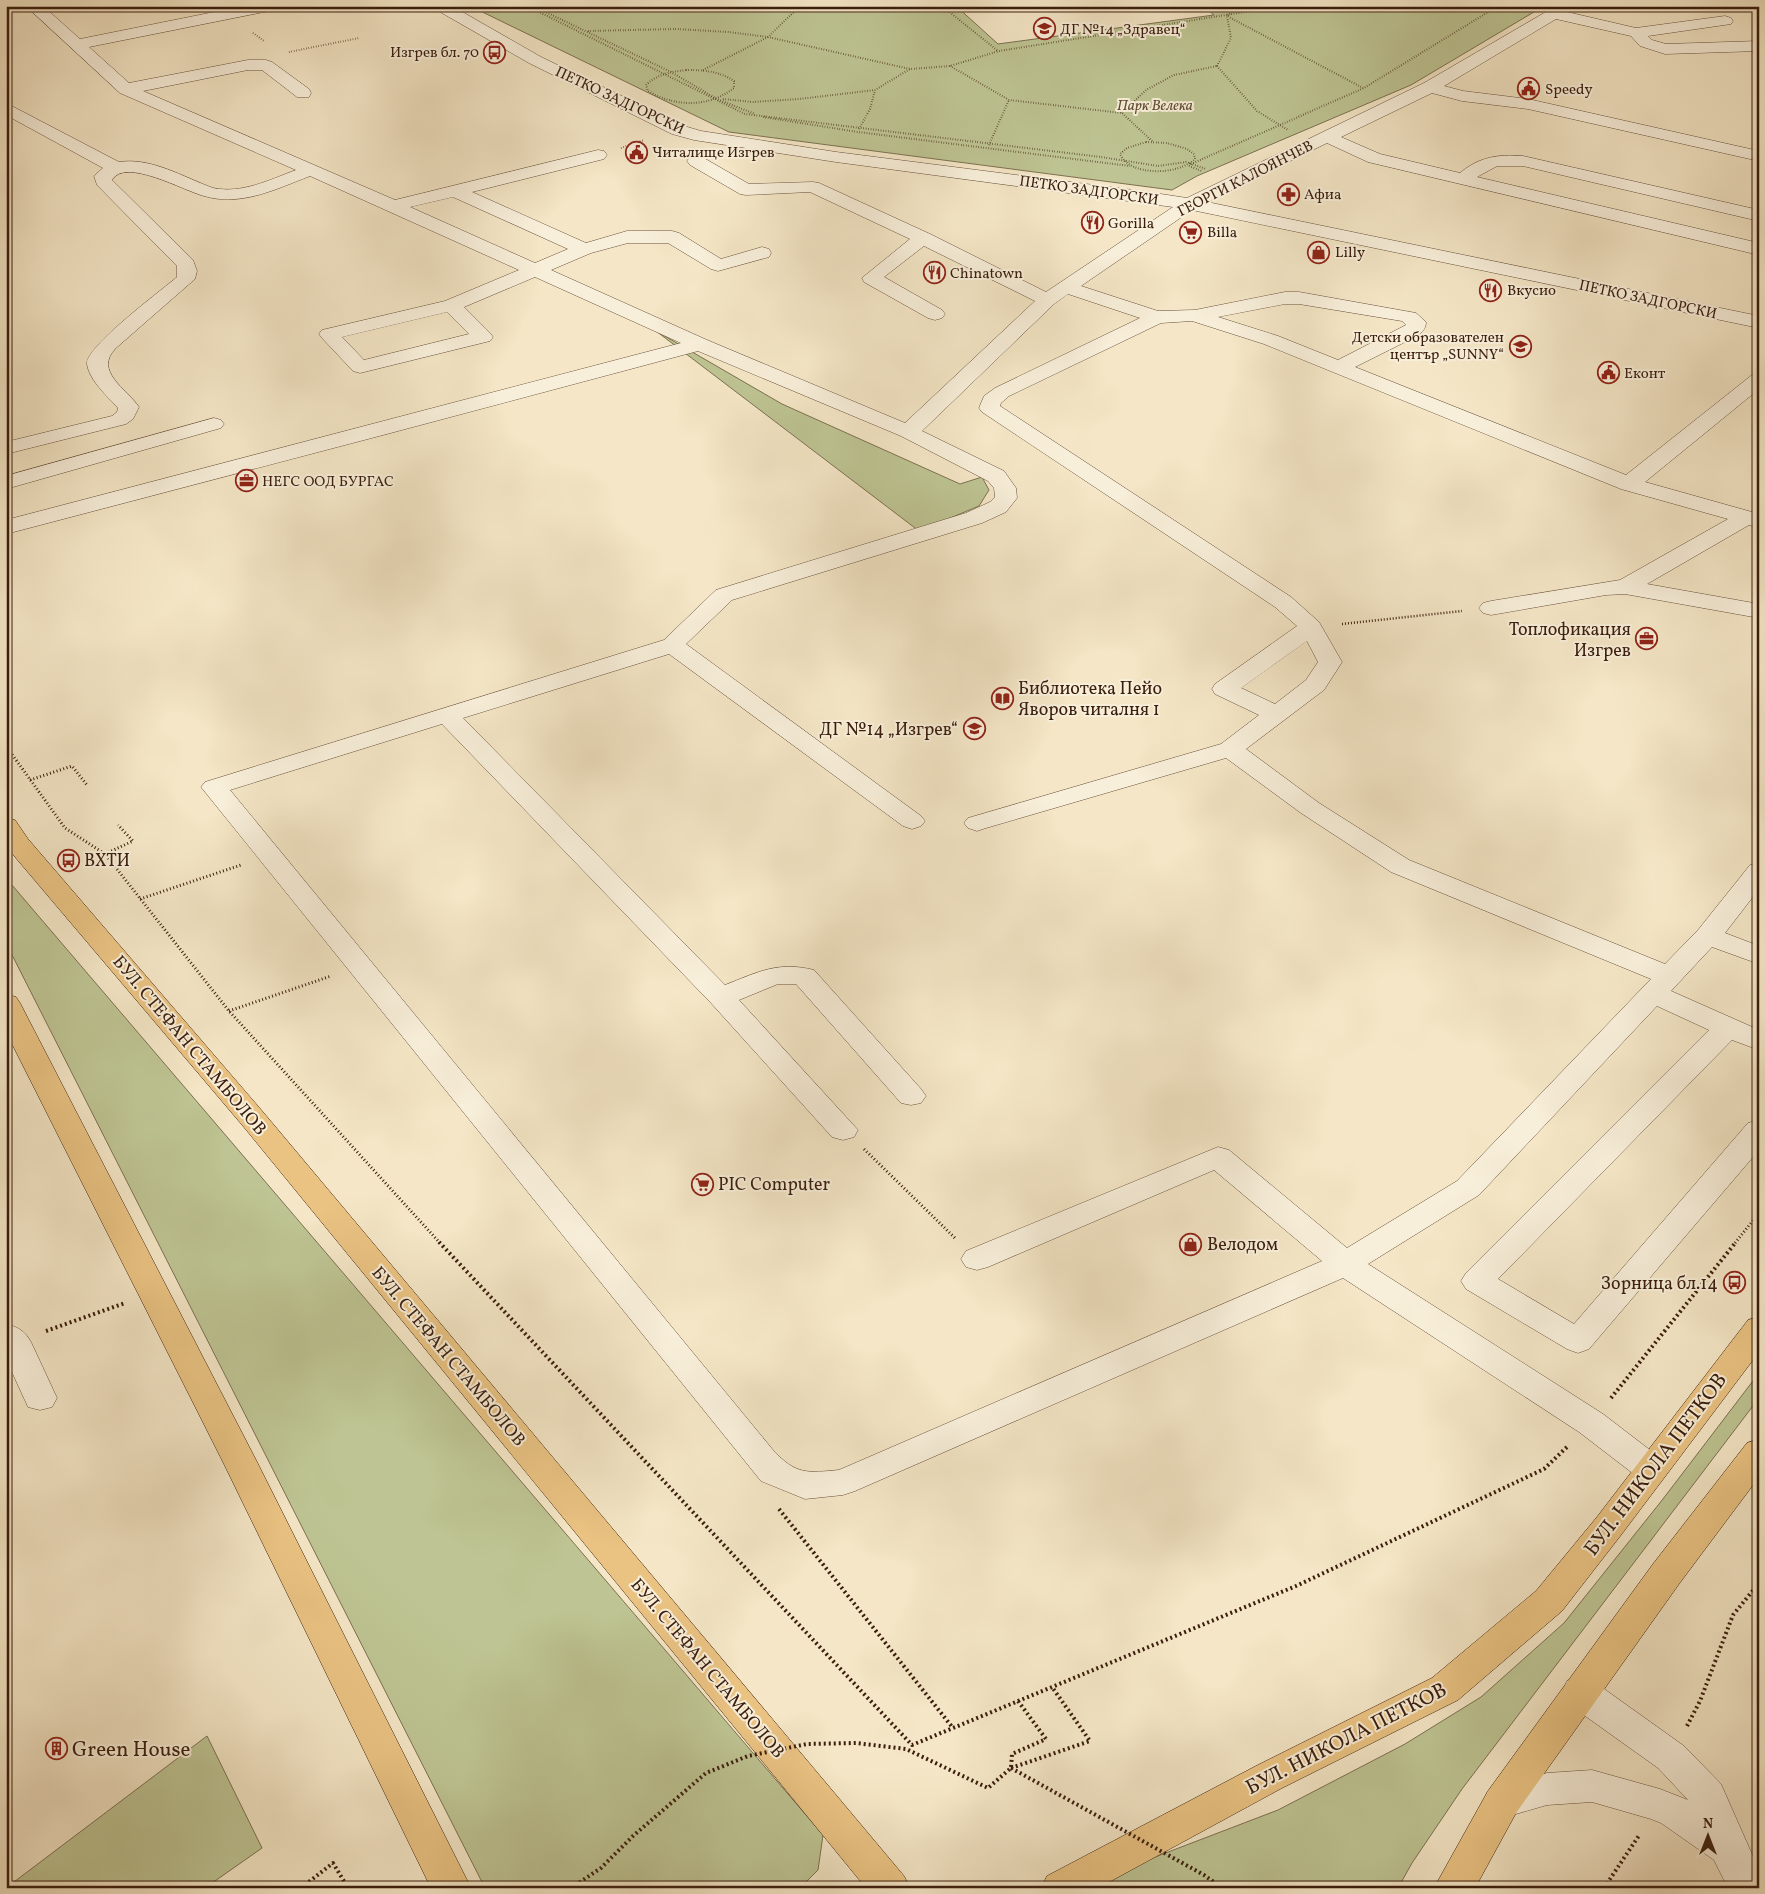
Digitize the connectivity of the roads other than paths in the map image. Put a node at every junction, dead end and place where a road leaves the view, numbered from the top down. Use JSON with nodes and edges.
{"nodes":[{"id":1,"x":34,"y":6,"type":"edge"},
{"id":2,"x":269,"y":6,"type":"edge"},
{"id":3,"x":440,"y":6,"type":"edge"},
{"id":4,"x":1560,"y":10,"type":"edge"},
{"id":5,"x":1725,"y":21,"type":"dead end"},
{"id":6,"x":1636,"y":33,"type":"junction"},
{"id":7,"x":78,"y":44,"type":"junction"},
{"id":8,"x":1759,"y":46,"type":"edge"},
{"id":9,"x":1430,"y":87,"type":"junction"},
{"id":10,"x":126,"y":89,"type":"junction"},
{"id":11,"x":303,"y":93,"type":"dead end"},
{"id":12,"x":6,"y":108,"type":"edge"},
{"id":13,"x":1322,"y":139,"type":"junction"},
{"id":14,"x":1759,"y":140,"type":"edge"},
{"id":15,"x":1751,"y":154,"type":"edge"},
{"id":16,"x":598,"y":155,"type":"road end"},
{"id":17,"x":696,"y":161,"type":"dead end"},
{"id":18,"x":116,"y":168,"type":"junction"},
{"id":19,"x":311,"y":170,"type":"junction"},
{"id":20,"x":1462,"y":180,"type":"junction"},
{"id":21,"x":455,"y":191,"type":"junction"},
{"id":22,"x":1189,"y":204,"type":"junction"},
{"id":23,"x":393,"y":206,"type":"junction"},
{"id":24,"x":1759,"y":216,"type":"edge"},
{"id":25,"x":923,"y":238,"type":"junction"},
{"id":26,"x":584,"y":249,"type":"junction"},
{"id":27,"x":1759,"y":249,"type":"edge"},
{"id":28,"x":762,"y":253,"type":"dead end"},
{"id":29,"x":535,"y":270,"type":"junction"},
{"id":30,"x":1065,"y":287,"type":"junction"},
{"id":31,"x":1047,"y":300,"type":"junction"},
{"id":32,"x":451,"y":305,"type":"junction"},
{"id":33,"x":935,"y":314,"type":"dead end"},
{"id":34,"x":1193,"y":315,"type":"junction"},
{"id":35,"x":1157,"y":317,"type":"junction"},
{"id":36,"x":1759,"y":322,"type":"edge"},
{"id":37,"x":700,"y":344,"type":"junction"},
{"id":38,"x":1339,"y":367,"type":"junction"},
{"id":39,"x":1759,"y":379,"type":"edge"},
{"id":40,"x":214,"y":424,"type":"dead end"},
{"id":41,"x":908,"y":432,"type":"junction"},
{"id":42,"x":6,"y":448,"type":"edge"},
{"id":43,"x":6,"y":483,"type":"edge"},
{"id":44,"x":1629,"y":484,"type":"junction"},
{"id":45,"x":1753,"y":519,"type":"edge"},
{"id":46,"x":6,"y":527,"type":"edge"},
{"id":47,"x":1625,"y":586,"type":"junction"},
{"id":48,"x":1491,"y":608,"type":"road end"},
{"id":49,"x":1759,"y":611,"type":"edge"},
{"id":50,"x":1311,"y":627,"type":"junction"},
{"id":51,"x":672,"y":645,"type":"junction"},
{"id":52,"x":1277,"y":714,"type":"junction"},
{"id":53,"x":447,"y":715,"type":"junction"},
{"id":54,"x":1230,"y":749,"type":"junction"},
{"id":55,"x":912,"y":821,"type":"dead end"},
{"id":56,"x":977,"y":822,"type":"dead end"},
{"id":57,"x":6,"y":826,"type":"edge"},
{"id":58,"x":1759,"y":871,"type":"edge"},
{"id":59,"x":1708,"y":936,"type":"junction"},
{"id":60,"x":1759,"y":956,"type":"edge"},
{"id":61,"x":1661,"y":985,"type":"junction"},
{"id":62,"x":721,"y":997,"type":"junction"},
{"id":63,"x":6,"y":1003,"type":"edge"},
{"id":64,"x":1727,"y":1028,"type":"junction"},
{"id":65,"x":1759,"y":1041,"type":"edge"},
{"id":66,"x":911,"y":1096,"type":"dead end"},
{"id":67,"x":843,"y":1130,"type":"road end"},
{"id":68,"x":1759,"y":1130,"type":"edge"},
{"id":69,"x":977,"y":1259,"type":"road end"},
{"id":70,"x":1345,"y":1264,"type":"junction"},
{"id":71,"x":1759,"y":1328,"type":"edge"},
{"id":72,"x":11,"y":1338,"type":"edge"},
{"id":73,"x":40,"y":1398,"type":"dead end"},
{"id":74,"x":1759,"y":1452,"type":"edge"},
{"id":75,"x":1651,"y":1469,"type":"junction"},
{"id":76,"x":1580,"y":1692,"type":"junction"},
{"id":77,"x":1502,"y":1802,"type":"junction"},
{"id":78,"x":1728,"y":1848,"type":"junction"},
{"id":79,"x":452,"y":1888,"type":"edge"},
{"id":80,"x":890,"y":1888,"type":"edge"},
{"id":81,"x":1061,"y":1888,"type":"edge"},
{"id":82,"x":1454,"y":1888,"type":"edge"},
{"id":83,"x":1748,"y":1888,"type":"edge"}],
"edges":[{"from":1,"to":7,"type":"street"},
{"from":2,"to":7,"type":"street"},
{"from":3,"to":22,"type":"street","name":"ПЕТКО ЗАДГОРСКИ"},
{"from":4,"to":6,"type":"street"},
{"from":4,"to":9,"type":"street","name":"ГЕОРГИ КАЛОЯНЧЕВ"},
{"from":5,"to":6,"type":"street"},
{"from":6,"to":8,"type":"street"},
{"from":7,"to":10,"type":"street"},
{"from":9,"to":13,"type":"street","name":"ГЕОРГИ КАЛОЯНЧЕВ"},
{"from":9,"to":15,"type":"street"},
{"from":10,"to":11,"type":"street"},
{"from":10,"to":19,"type":"street"},
{"from":12,"to":18,"type":"street"},
{"from":13,"to":20,"type":"street"},
{"from":13,"to":22,"type":"street","name":"ГЕОРГИ КАЛОЯНЧЕВ"},
{"from":14,"to":15,"type":"street"},
{"from":16,"to":21,"type":"street"},
{"from":17,"to":25,"type":"street"},
{"from":18,"to":19,"type":"street"},
{"from":18,"to":42,"type":"street"},
{"from":19,"to":23,"type":"street"},
{"from":20,"to":24,"type":"street"},
{"from":20,"to":27,"type":"street"},
{"from":21,"to":23,"type":"street"},
{"from":21,"to":26,"type":"street"},
{"from":22,"to":30,"type":"street","name":"ГЕОРГИ КАЛОЯНЧЕВ"},
{"from":22,"to":36,"type":"street","name":"ПЕТКО ЗАДГОРСКИ"},
{"from":23,"to":29,"type":"street"},
{"from":25,"to":31,"type":"street"},
{"from":25,"to":33,"type":"street"},
{"from":26,"to":28,"type":"street"},
{"from":26,"to":29,"type":"street"},
{"from":29,"to":32,"type":"street"},
{"from":29,"to":37,"type":"street"},
{"from":30,"to":31,"type":"street","name":"ГЕОРГИ КАЛОЯНЧЕВ"},
{"from":30,"to":35,"type":"street"},
{"from":31,"to":41,"type":"street","name":"ГЕОРГИ КАЛОЯНЧЕВ"},
{"from":32,"to":32,"type":"street"},
{"from":34,"to":35,"type":"street"},
{"from":34,"to":38,"type":"street"},
{"from":34,"to":38,"type":"street"},
{"from":35,"to":50,"type":"street"},
{"from":37,"to":41,"type":"street"},
{"from":37,"to":46,"type":"street"},
{"from":38,"to":44,"type":"street"},
{"from":39,"to":44,"type":"street"},
{"from":40,"to":43,"type":"street"},
{"from":41,"to":51,"type":"street"},
{"from":44,"to":45,"type":"street"},
{"from":45,"to":47,"type":"street"},
{"from":47,"to":48,"type":"street"},
{"from":47,"to":49,"type":"street"},
{"from":50,"to":52,"type":"street"},
{"from":50,"to":52,"type":"street"},
{"from":51,"to":53,"type":"street"},
{"from":51,"to":55,"type":"street"},
{"from":52,"to":54,"type":"street"},
{"from":53,"to":62,"type":"street"},
{"from":53,"to":70,"type":"street"},
{"from":54,"to":56,"type":"street"},
{"from":54,"to":61,"type":"street"},
{"from":57,"to":80,"type":"main road","name":"БУЛ. СТЕФАН СТАМБОЛОВ"},
{"from":58,"to":59,"type":"street"},
{"from":59,"to":60,"type":"street"},
{"from":59,"to":61,"type":"street"},
{"from":61,"to":64,"type":"street"},
{"from":61,"to":70,"type":"street"},
{"from":62,"to":66,"type":"street"},
{"from":62,"to":67,"type":"street"},
{"from":63,"to":79,"type":"main road"},
{"from":64,"to":65,"type":"street"},
{"from":64,"to":68,"type":"street"},
{"from":69,"to":70,"type":"street"},
{"from":70,"to":75,"type":"street"},
{"from":71,"to":75,"type":"main road","name":"БУЛ. НИКОЛА ПЕТКОВ"},
{"from":72,"to":73,"type":"street"},
{"from":74,"to":76,"type":"main road"},
{"from":75,"to":81,"type":"main road","name":"БУЛ. НИКОЛА ПЕТКОВ"},
{"from":76,"to":77,"type":"main road"},
{"from":76,"to":78,"type":"street"},
{"from":77,"to":78,"type":"street"},
{"from":77,"to":82,"type":"main road"},
{"from":78,"to":83,"type":"street"}]}
